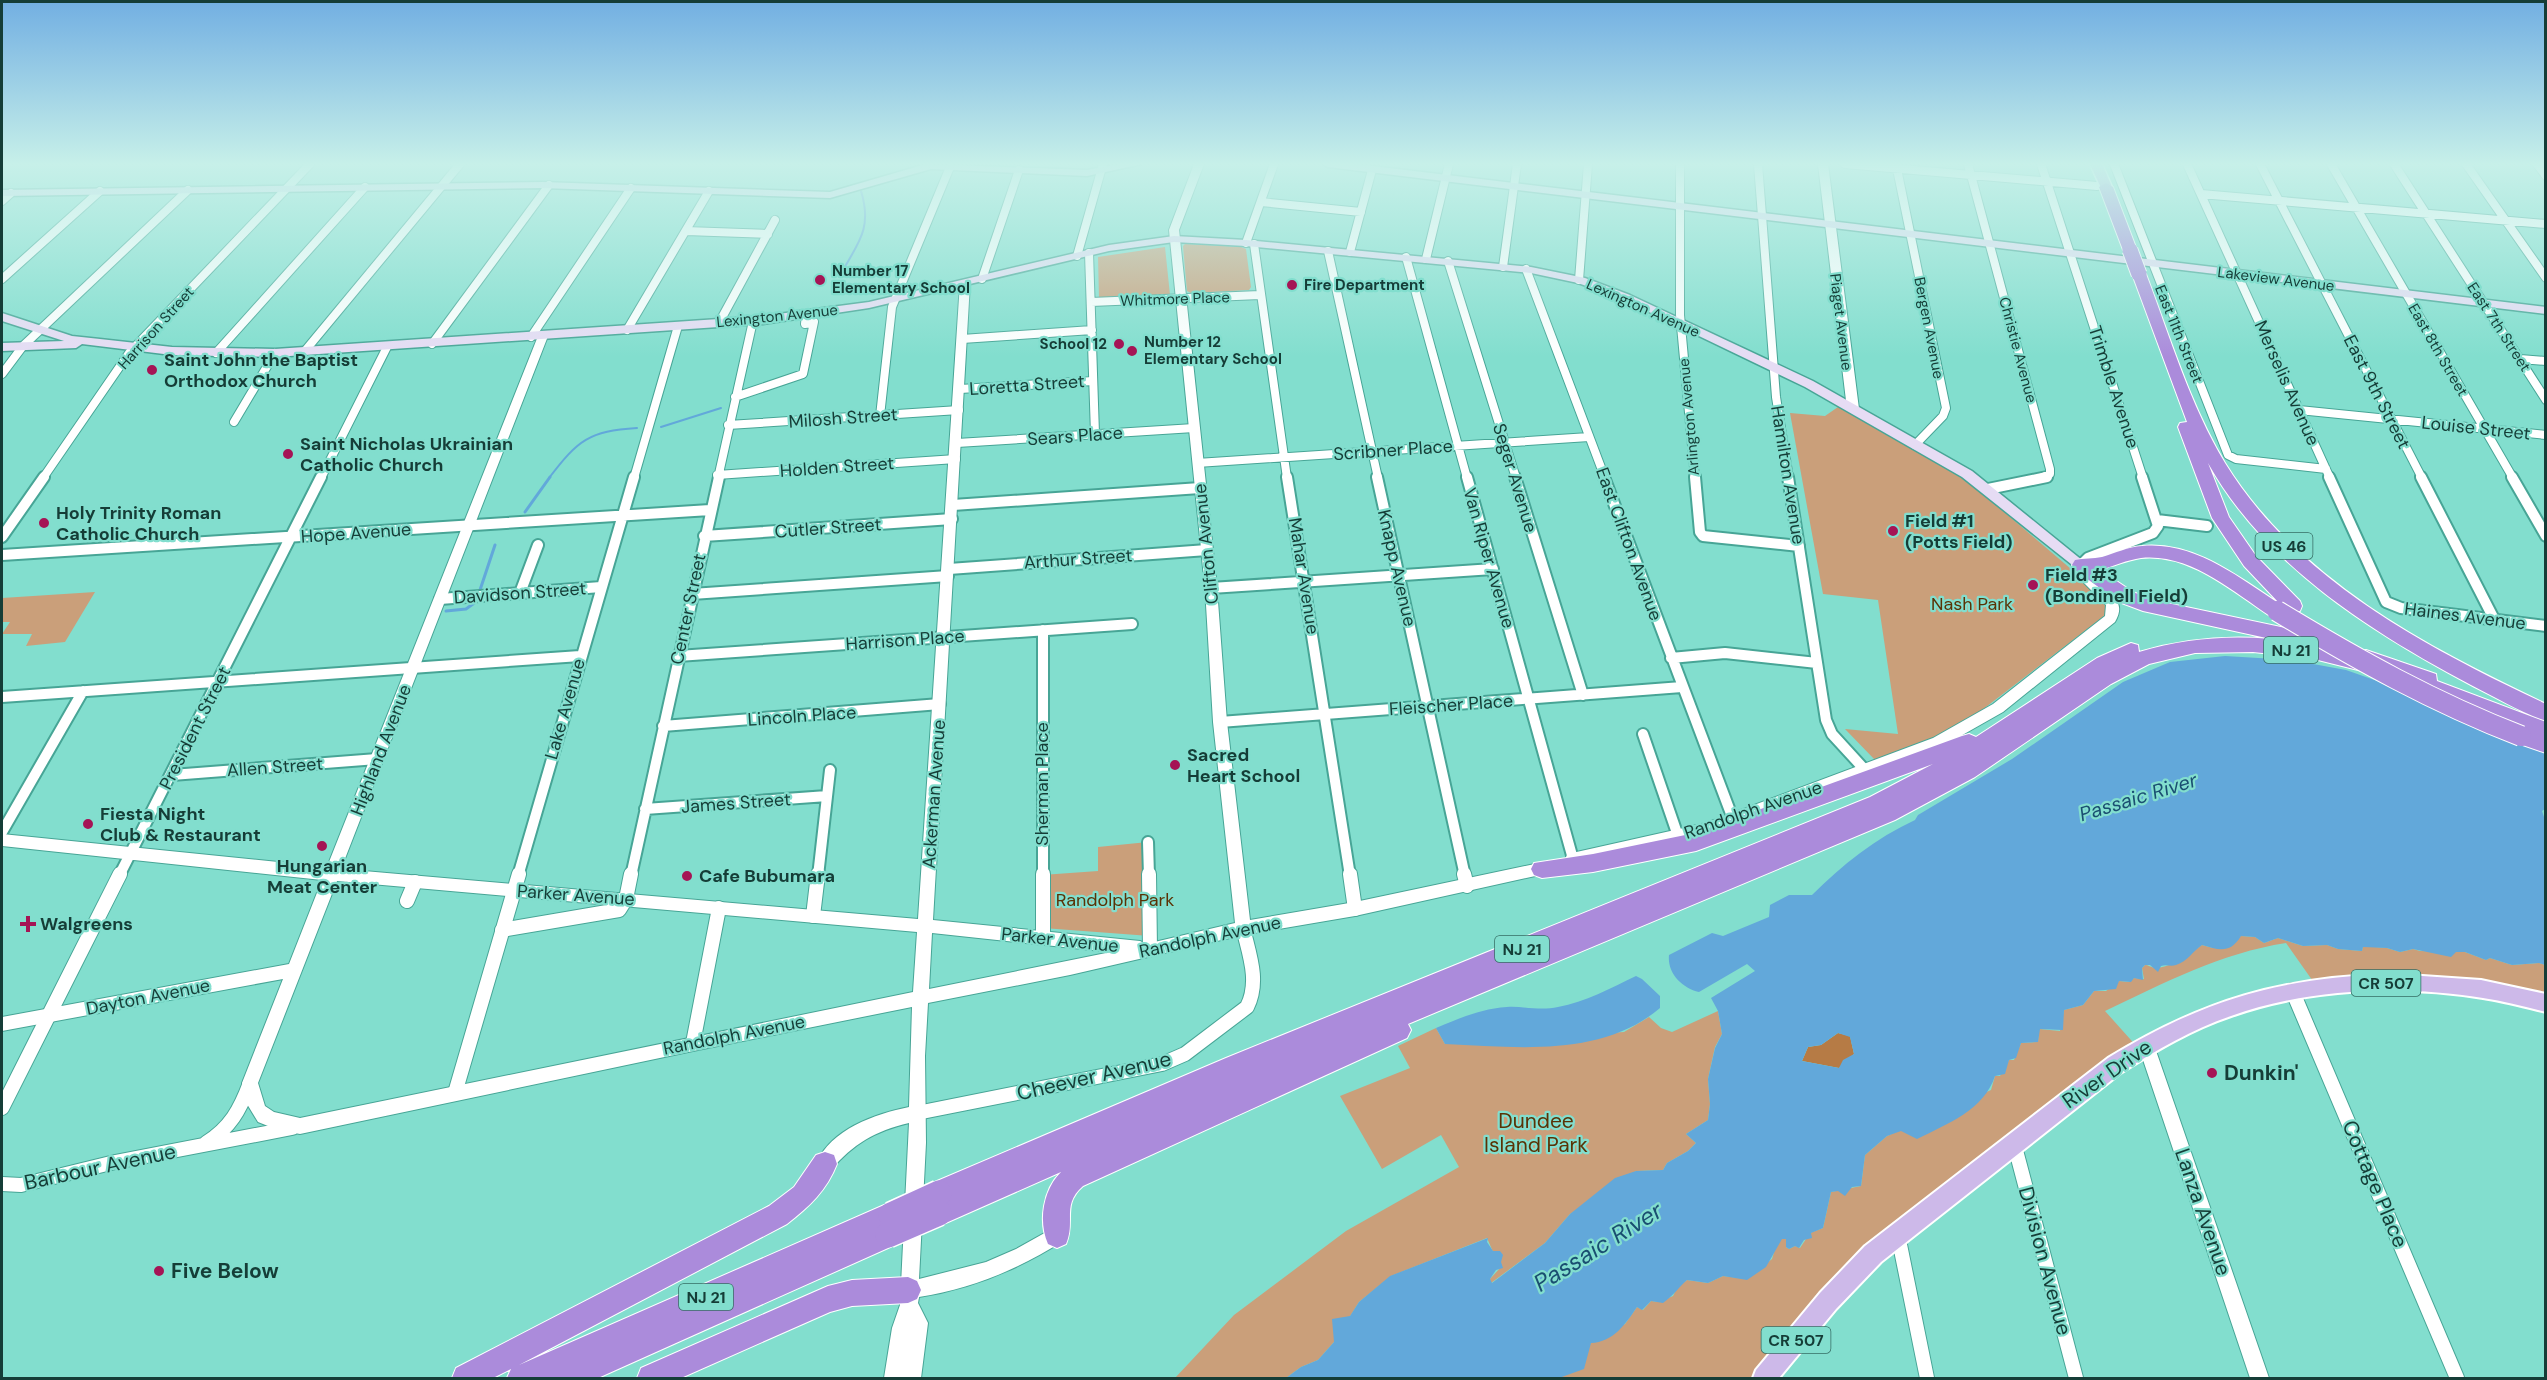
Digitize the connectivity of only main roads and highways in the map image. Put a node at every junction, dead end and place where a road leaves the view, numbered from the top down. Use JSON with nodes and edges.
{"nodes":[{"id":1,"x":1857,"y":228,"type":"edge"},
{"id":2,"x":2117,"y":228,"type":"edge"},
{"id":3,"x":2140,"y":270,"type":"junction"},
{"id":4,"x":2546,"y":311,"type":"edge"},
{"id":5,"x":2,"y":317,"type":"edge"},
{"id":6,"x":100,"y":343,"type":"junction"},
{"id":7,"x":2,"y":347,"type":"edge"},
{"id":8,"x":2081,"y":565,"type":"junction"},
{"id":9,"x":2285,"y":609,"type":"junction"},
{"id":10,"x":2384,"y":663,"type":"junction"},
{"id":11,"x":2088,"y":673,"type":"junction"},
{"id":12,"x":2546,"y":713,"type":"edge"},
{"id":13,"x":2546,"y":722,"type":"edge"},
{"id":14,"x":2546,"y":730,"type":"edge"},
{"id":15,"x":2546,"y":745,"type":"edge"},
{"id":16,"x":1542,"y":869,"type":"road end"},
{"id":17,"x":1628,"y":922,"type":"junction"},
{"id":18,"x":2546,"y":1003,"type":"edge"},
{"id":19,"x":825,"y":1164,"type":"road end"},
{"id":20,"x":939,"y":1203,"type":"junction"},
{"id":21,"x":890,"y":1225,"type":"junction"},
{"id":22,"x":1057,"y":1235,"type":"road end"},
{"id":23,"x":909,"y":1297,"type":"road end"},
{"id":24,"x":466,"y":1378,"type":"edge"},
{"id":25,"x":521,"y":1378,"type":"edge"},
{"id":26,"x":568,"y":1378,"type":"edge"},
{"id":27,"x":651,"y":1378,"type":"edge"},
{"id":28,"x":1764,"y":1378,"type":"edge"}],
"edges":[{"from":1,"to":3,"type":"main road","name":"Lakeview Avenue"},
{"from":2,"to":3,"type":"highway","number":"US 46","bridge":true},
{"from":3,"to":4,"type":"main road","name":"Lakeview Avenue"},
{"from":3,"to":9,"type":"highway","number":"US 46"},
{"from":3,"to":12,"type":"highway","number":"US 46"},
{"from":5,"to":6,"type":"main road","name":"Lexington Avenue"},
{"from":6,"to":7,"type":"main road"},
{"from":6,"to":8,"type":"main road","name":"Lexington Avenue"},
{"from":8,"to":9,"type":"highway"},
{"from":8,"to":10,"type":"highway"},
{"from":9,"to":15,"type":"highway","bridge":true},
{"from":10,"to":11,"type":"highway","number":"NJ 21"},
{"from":10,"to":13,"type":"highway","number":"NJ 21"},
{"from":11,"to":16,"type":"highway"},
{"from":11,"to":20,"type":"highway","number":"NJ 21"},
{"from":14,"to":17,"type":"highway","number":"NJ 21"},
{"from":17,"to":20,"type":"highway","number":"NJ 21"},
{"from":17,"to":22,"type":"highway"},
{"from":18,"to":28,"type":"main road","name":"River Drive","number":"CR 507"},
{"from":19,"to":24,"type":"highway"},
{"from":20,"to":21,"type":"highway","number":"NJ 21","bridge":true},
{"from":21,"to":25,"type":"highway","number":"NJ 21"},
{"from":21,"to":26,"type":"highway","number":"NJ 21"},
{"from":23,"to":27,"type":"highway"}]}
